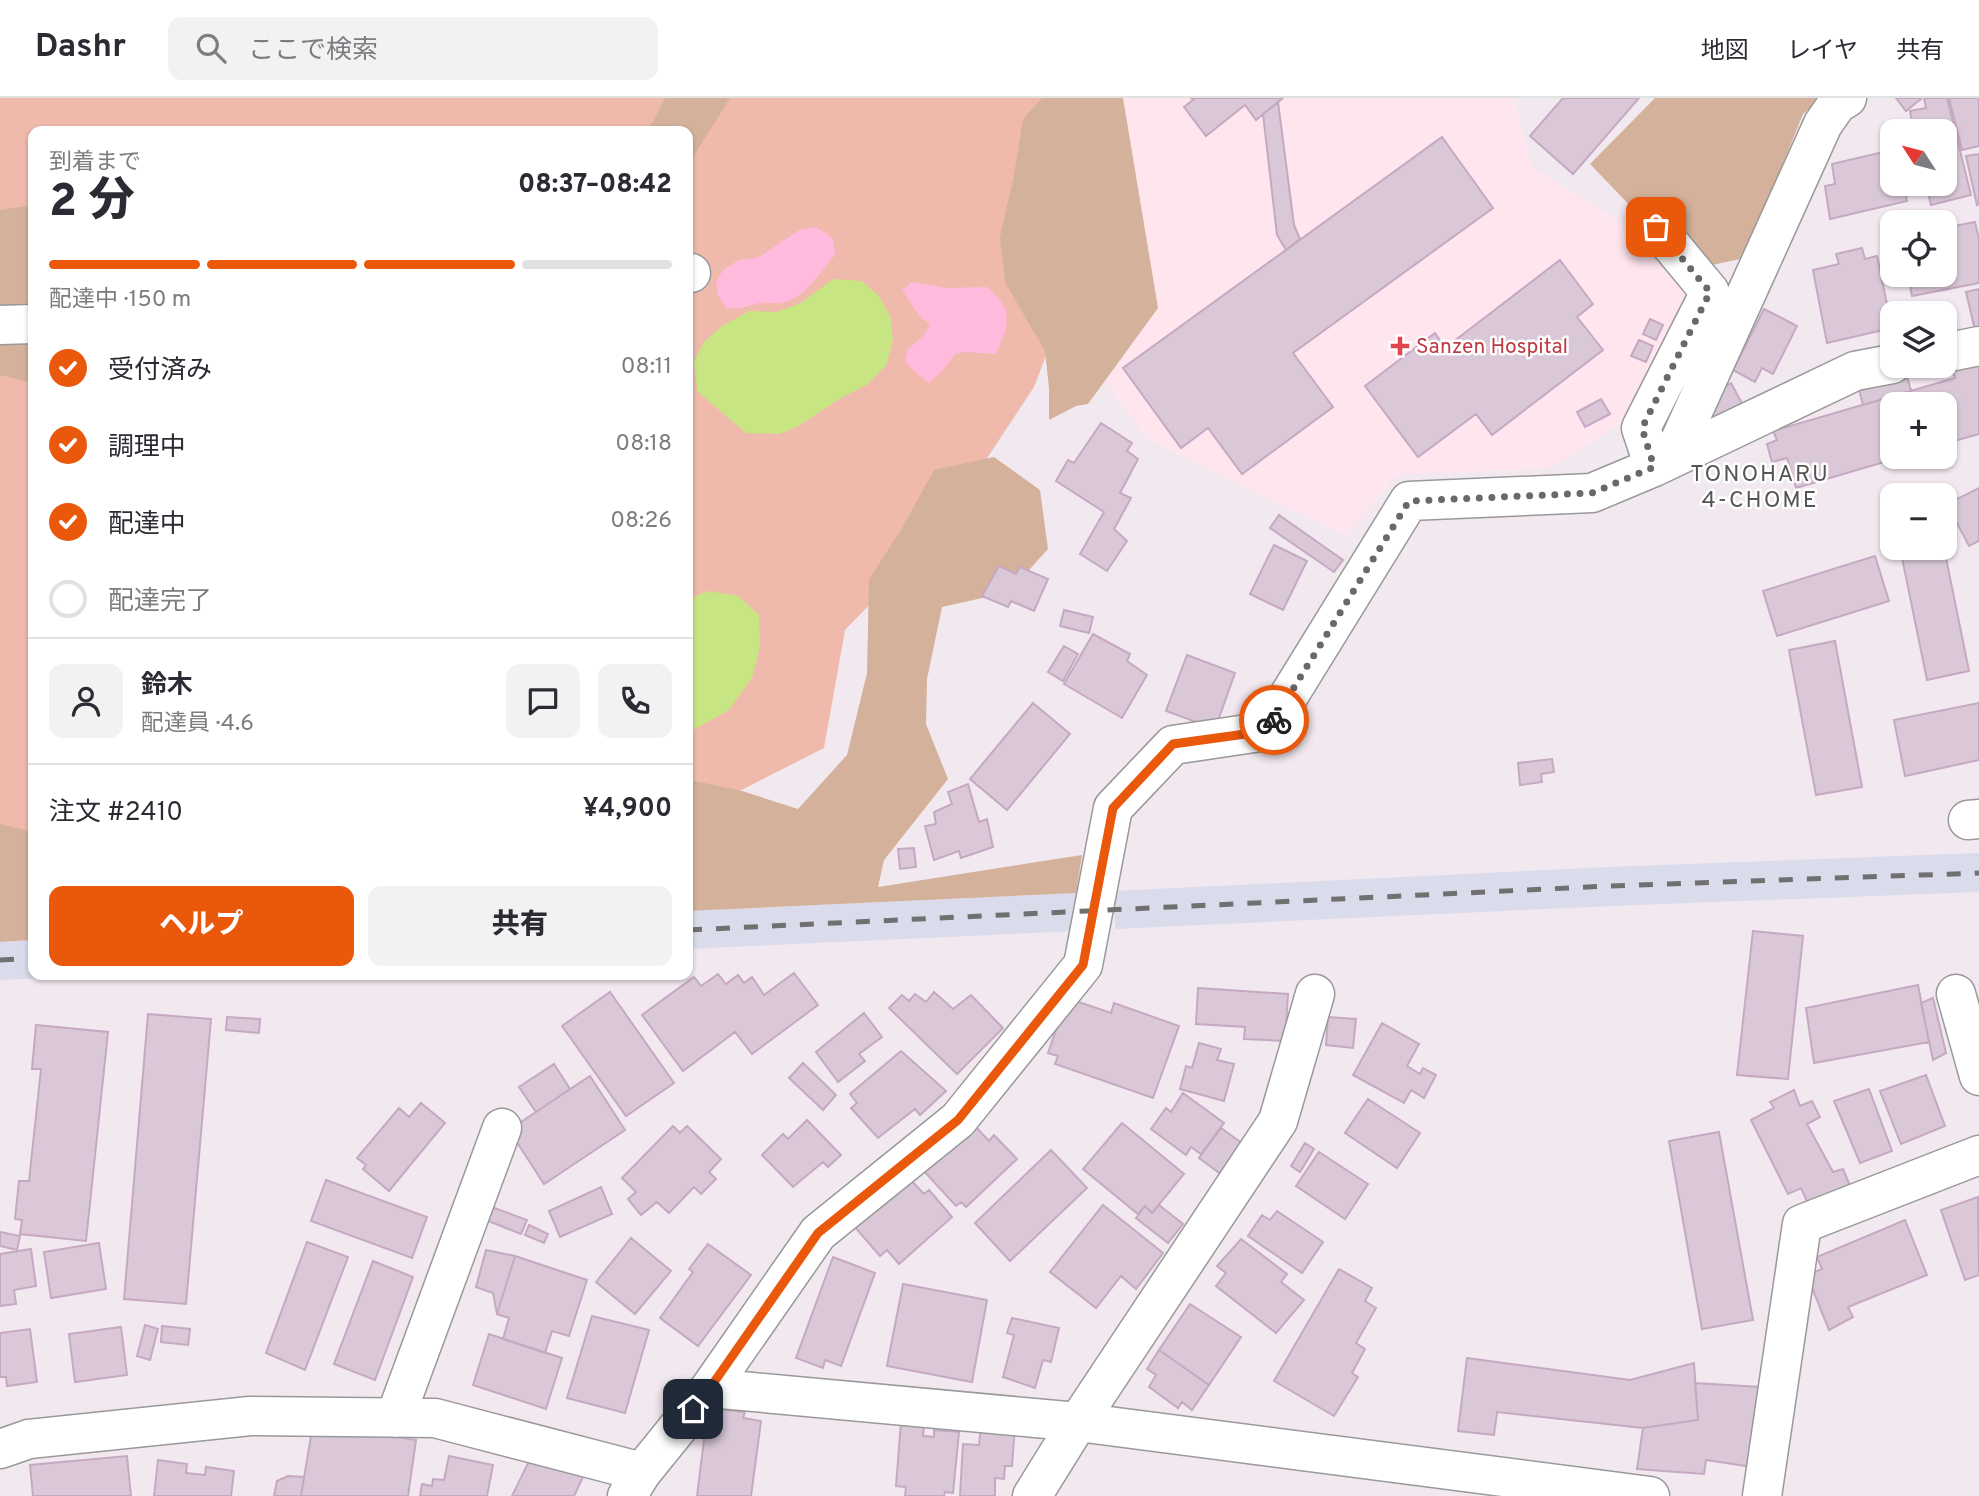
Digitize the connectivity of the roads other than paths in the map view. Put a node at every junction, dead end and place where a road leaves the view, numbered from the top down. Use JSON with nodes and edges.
{"nodes":[{"id":1,"x":1847,"y":98,"type":"edge"},
{"id":2,"x":1656,"y":227,"type":"dead end"},
{"id":3,"x":28,"y":324,"type":"edge"},
{"id":4,"x":0,"y":326,"type":"edge"},
{"id":5,"x":1979,"y":346,"type":"edge"},
{"id":6,"x":1957,"y":350,"type":"edge"},
{"id":7,"x":1880,"y":366,"type":"edge"},
{"id":8,"x":1663,"y":462,"type":"junction"},
{"id":9,"x":1315,"y":994,"type":"dead end"},
{"id":10,"x":1956,"y":994,"type":"dead end"},
{"id":11,"x":1979,"y":1076,"type":"edge"},
{"id":12,"x":502,"y":1128,"type":"dead end"},
{"id":13,"x":1979,"y":1155,"type":"edge"},
{"id":14,"x":710,"y":1388,"type":"junction"},
{"id":15,"x":395,"y":1418,"type":"junction"},
{"id":16,"x":1077,"y":1422,"type":"junction"},
{"id":17,"x":0,"y":1449,"type":"edge"},
{"id":18,"x":634,"y":1484,"type":"edge"},
{"id":19,"x":1032,"y":1496,"type":"edge"},
{"id":20,"x":1650,"y":1496,"type":"edge"},
{"id":21,"x":1762,"y":1496,"type":"edge"}],
"edges":[{"from":1,"to":8,"type":"street"},
{"from":2,"to":8,"type":"street"},
{"from":3,"to":4,"type":"street"},
{"from":5,"to":6,"type":"street"},
{"from":7,"to":8,"type":"street"},
{"from":8,"to":14,"type":"street"},
{"from":9,"to":16,"type":"street"},
{"from":10,"to":11,"type":"street"},
{"from":12,"to":15,"type":"street"},
{"from":13,"to":21,"type":"street"},
{"from":14,"to":16,"type":"street"},
{"from":14,"to":18,"type":"street"},
{"from":15,"to":17,"type":"street"},
{"from":15,"to":18,"type":"street"},
{"from":16,"to":19,"type":"street"},
{"from":16,"to":20,"type":"street"}]}
